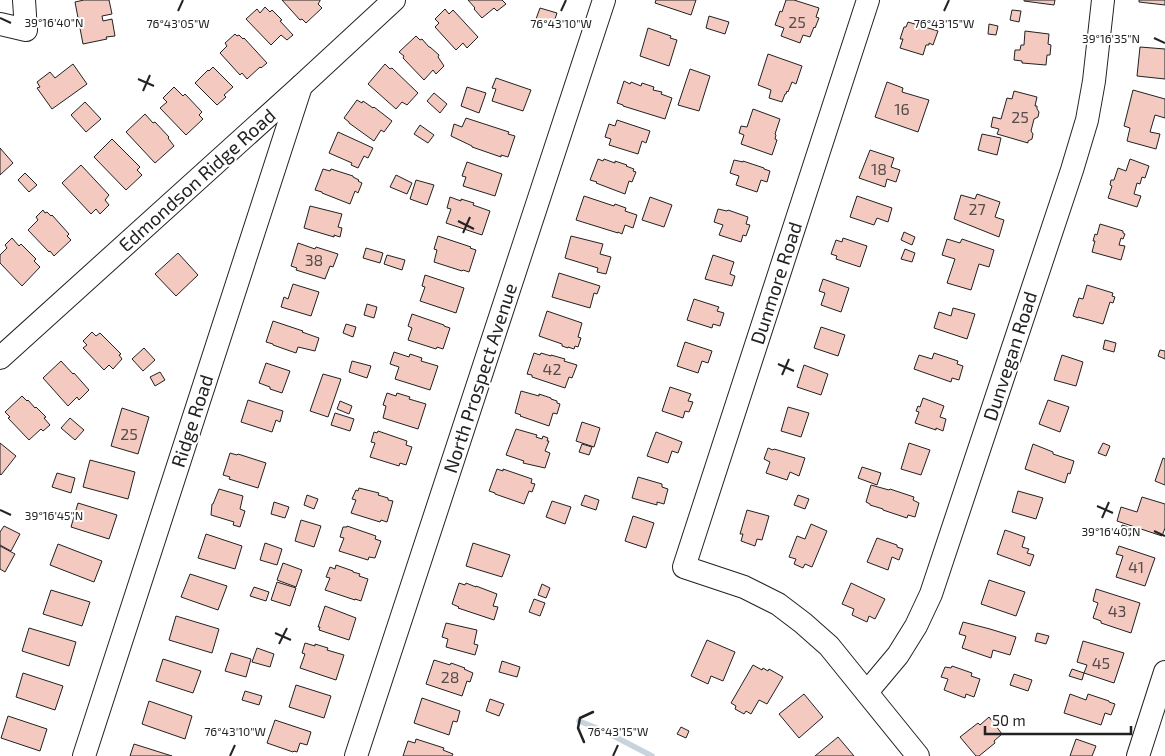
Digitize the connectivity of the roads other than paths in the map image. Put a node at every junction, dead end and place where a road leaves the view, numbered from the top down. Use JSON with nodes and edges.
{"nodes":[{"id":1,"x":24,"y":0,"type":"edge"},
{"id":2,"x":394,"y":0,"type":"edge"},
{"id":3,"x":604,"y":0,"type":"edge"},
{"id":4,"x":868,"y":0,"type":"edge"},
{"id":5,"x":1103,"y":0,"type":"edge"},
{"id":6,"x":0,"y":24,"type":"edge"},
{"id":7,"x":301,"y":86,"type":"junction"},
{"id":8,"x":0,"y":358,"type":"edge"},
{"id":9,"x":1165,"y":672,"type":"edge"},
{"id":10,"x":867,"y":692,"type":"junction"},
{"id":11,"x":84,"y":756,"type":"edge"},
{"id":12,"x":356,"y":756,"type":"edge"},
{"id":13,"x":918,"y":756,"type":"edge"},
{"id":14,"x":1138,"y":756,"type":"edge"}],
"edges":[{"from":1,"to":6,"type":"street"},
{"from":2,"to":7,"type":"street","name":"Edmondson Ridge Road"},
{"from":3,"to":12,"type":"street","name":"North Prospect Avenue"},
{"from":4,"to":10,"type":"street","name":"Dunmore Road"},
{"from":5,"to":10,"type":"street","name":"Dunvegan Road"},
{"from":7,"to":8,"type":"street","name":"Edmondson Ridge Road"},
{"from":7,"to":11,"type":"street","name":"Ridge Road"},
{"from":9,"to":14,"type":"street"},
{"from":10,"to":13,"type":"street"}]}
